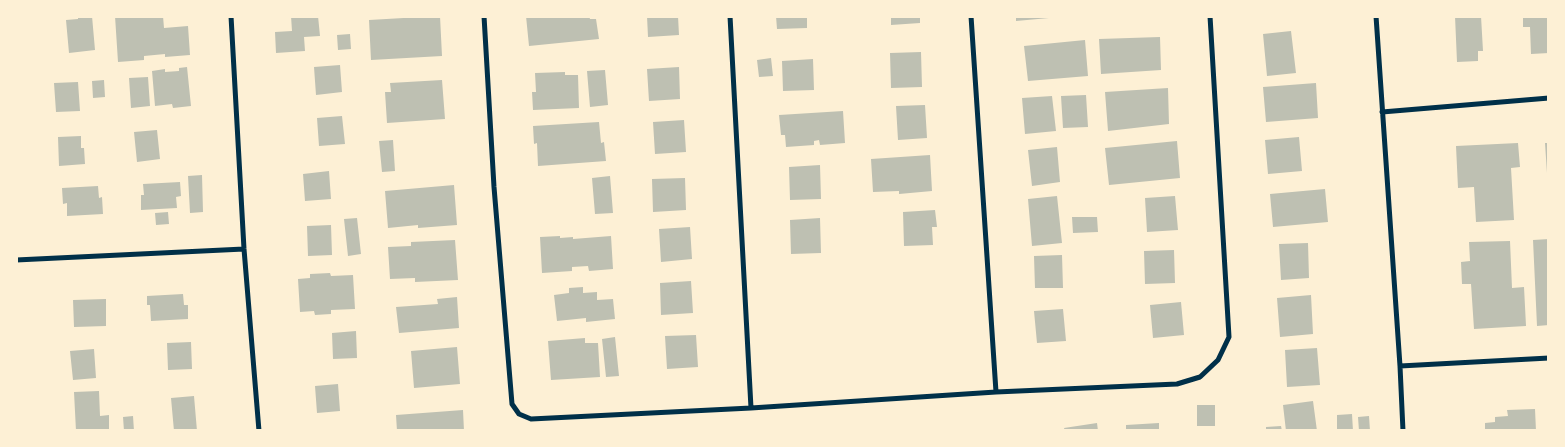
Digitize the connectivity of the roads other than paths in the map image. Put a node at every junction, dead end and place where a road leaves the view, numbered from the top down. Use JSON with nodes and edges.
{"nodes":[{"id":1,"x":231,"y":16,"type":"edge"},
{"id":2,"x":484,"y":16,"type":"edge"},
{"id":3,"x":730,"y":16,"type":"edge"},
{"id":4,"x":971,"y":16,"type":"edge"},
{"id":5,"x":1210,"y":16,"type":"edge"},
{"id":6,"x":1376,"y":16,"type":"edge"},
{"id":7,"x":1549,"y":98,"type":"edge"},
{"id":8,"x":1382,"y":112,"type":"junction"},
{"id":9,"x":244,"y":249,"type":"junction"},
{"id":10,"x":16,"y":260,"type":"edge"},
{"id":11,"x":1549,"y":358,"type":"edge"},
{"id":12,"x":1400,"y":366,"type":"junction"},
{"id":13,"x":996,"y":392,"type":"junction"},
{"id":14,"x":751,"y":408,"type":"junction"},
{"id":15,"x":259,"y":431,"type":"edge"},
{"id":16,"x":1403,"y":431,"type":"edge"}],
"edges":[{"from":1,"to":9,"type":"street"},
{"from":2,"to":14,"type":"street"},
{"from":3,"to":14,"type":"street"},
{"from":4,"to":13,"type":"street"},
{"from":5,"to":13,"type":"street"},
{"from":6,"to":8,"type":"street"},
{"from":7,"to":8,"type":"street"},
{"from":8,"to":12,"type":"street"},
{"from":9,"to":10,"type":"street"},
{"from":9,"to":15,"type":"street"},
{"from":11,"to":12,"type":"street"},
{"from":12,"to":16,"type":"street"},
{"from":13,"to":14,"type":"street"}]}
